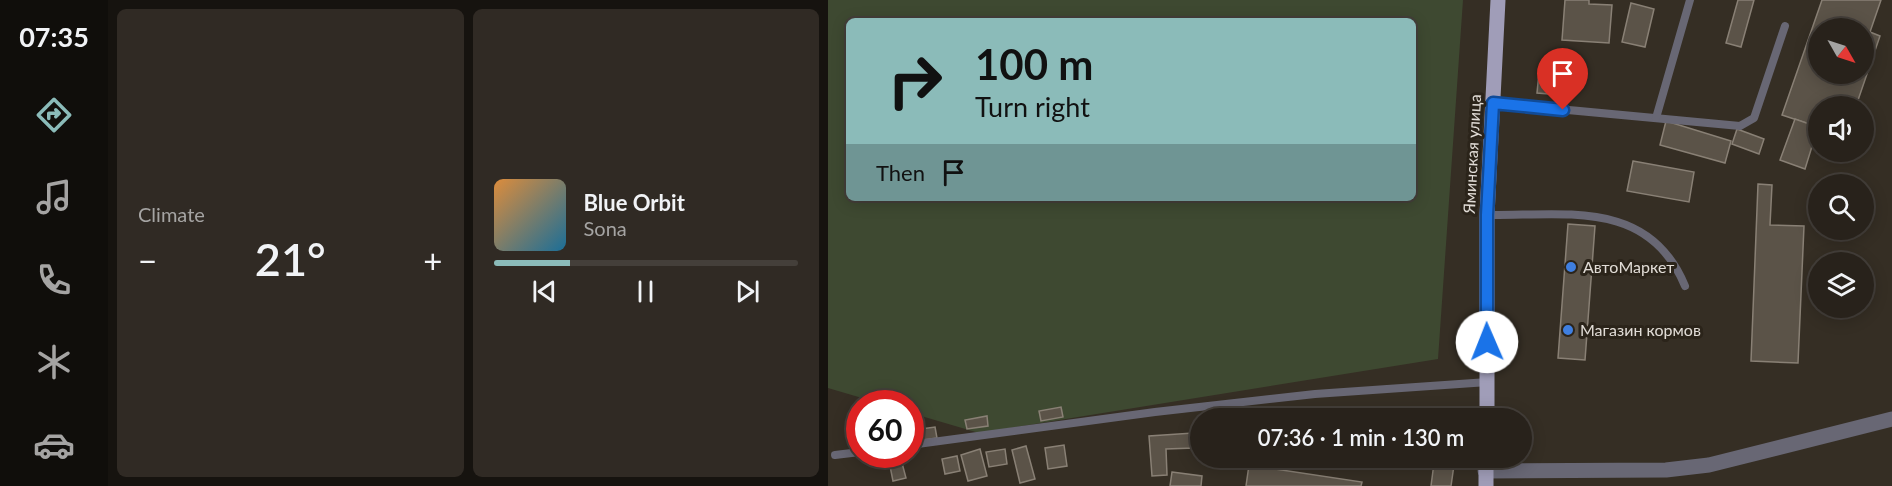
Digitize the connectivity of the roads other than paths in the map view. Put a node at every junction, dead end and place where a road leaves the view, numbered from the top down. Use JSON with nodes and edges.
{"nodes":[{"id":1,"x":1498,"y":0,"type":"edge"},
{"id":2,"x":1690,"y":0,"type":"edge"},
{"id":3,"x":1785,"y":27,"type":"dead end"},
{"id":4,"x":1493,"y":103,"type":"junction"},
{"id":5,"x":1656,"y":118,"type":"junction"},
{"id":6,"x":1487,"y":215,"type":"junction"},
{"id":7,"x":1685,"y":286,"type":"dead end"},
{"id":8,"x":1488,"y":382,"type":"junction"},
{"id":9,"x":1487,"y":408,"type":"edge"},
{"id":10,"x":1892,"y":420,"type":"edge"},
{"id":11,"x":924,"y":443,"type":"edge"},
{"id":12,"x":846,"y":454,"type":"edge"},
{"id":13,"x":836,"y":455,"type":"dead end"},
{"id":14,"x":1486,"y":472,"type":"edge"}],
"edges":[{"from":1,"to":4,"type":"main road","name":"Яминская улица"},
{"from":2,"to":5,"type":"lane"},
{"from":3,"to":5,"type":"lane"},
{"from":4,"to":5,"type":"lane"},
{"from":4,"to":6,"type":"main road","name":"Яминская улица"},
{"from":6,"to":7,"type":"lane"},
{"from":6,"to":8,"type":"main road","name":"Яминская улица"},
{"from":8,"to":9,"type":"main road","name":"Яминская улица"},
{"from":8,"to":11,"type":"lane"},
{"from":10,"to":14,"type":"street"},
{"from":12,"to":13,"type":"lane"}]}
